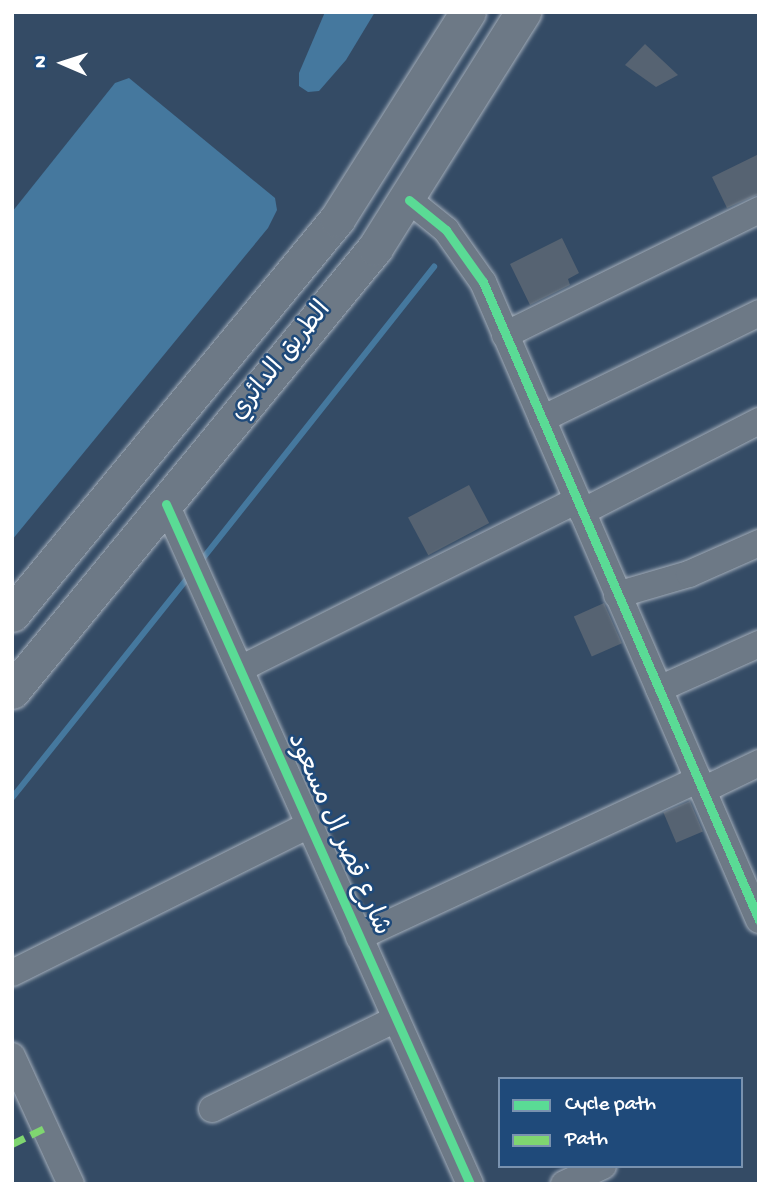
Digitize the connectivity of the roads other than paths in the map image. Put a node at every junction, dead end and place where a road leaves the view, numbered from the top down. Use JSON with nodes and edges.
{"nodes":[{"id":1,"x":468,"y":12,"type":"edge"},
{"id":2,"x":523,"y":12,"type":"edge"},
{"id":3,"x":409,"y":200,"type":"junction"},
{"id":4,"x":759,"y":210,"type":"edge"},
{"id":5,"x":759,"y":313,"type":"edge"},
{"id":6,"x":505,"y":335,"type":"junction"},
{"id":7,"x":542,"y":419,"type":"junction"},
{"id":8,"x":759,"y":421,"type":"edge"},
{"id":9,"x":166,"y":504,"type":"junction"},
{"id":10,"x":579,"y":506,"type":"junction"},
{"id":11,"x":759,"y":543,"type":"edge"},
{"id":12,"x":617,"y":595,"type":"junction"},
{"id":13,"x":12,"y":614,"type":"edge"},
{"id":14,"x":759,"y":644,"type":"edge"},
{"id":15,"x":240,"y":669,"type":"junction"},
{"id":16,"x":659,"y":689,"type":"junction"},
{"id":17,"x":12,"y":691,"type":"edge"},
{"id":18,"x":759,"y":763,"type":"edge"},
{"id":19,"x":700,"y":785,"type":"junction"},
{"id":20,"x":309,"y":825,"type":"junction"},
{"id":21,"x":751,"y":878,"type":"edge"},
{"id":22,"x":759,"y":920,"type":"edge"},
{"id":23,"x":359,"y":937,"type":"junction"},
{"id":24,"x":12,"y":973,"type":"edge"},
{"id":25,"x":396,"y":1019,"type":"junction"},
{"id":26,"x":12,"y":1056,"type":"edge"},
{"id":27,"x":212,"y":1109,"type":"dead end"},
{"id":28,"x":599,"y":1168,"type":"edge"},
{"id":29,"x":71,"y":1184,"type":"edge"},
{"id":30,"x":470,"y":1184,"type":"edge"},
{"id":31,"x":564,"y":1184,"type":"edge"}],
"edges":[{"from":1,"to":13,"type":"main road","name":"الطريق الدائري"},
{"from":2,"to":3,"type":"main road","name":"الطريق الدائري"},
{"from":3,"to":6,"type":"street"},
{"from":3,"to":9,"type":"main road","name":"الطريق الدائري"},
{"from":4,"to":6,"type":"street"},
{"from":5,"to":7,"type":"street"},
{"from":6,"to":7,"type":"street"},
{"from":7,"to":10,"type":"street"},
{"from":8,"to":10,"type":"street"},
{"from":9,"to":15,"type":"street","name":"شارع قصر ال مسعود"},
{"from":9,"to":17,"type":"main road","name":"الطريق الدائري"},
{"from":10,"to":12,"type":"street"},
{"from":10,"to":15,"type":"street"},
{"from":11,"to":12,"type":"street"},
{"from":12,"to":16,"type":"street"},
{"from":14,"to":16,"type":"street"},
{"from":15,"to":20,"type":"street","name":"شارع قصر ال مسعود"},
{"from":16,"to":19,"type":"street"},
{"from":18,"to":19,"type":"street"},
{"from":19,"to":21,"type":"street"},
{"from":19,"to":23,"type":"street"},
{"from":20,"to":23,"type":"street","name":"شارع قصر ال مسعود"},
{"from":20,"to":24,"type":"street"},
{"from":21,"to":22,"type":"street"},
{"from":23,"to":25,"type":"street","name":"شارع قصر ال مسعود"},
{"from":25,"to":27,"type":"street"},
{"from":25,"to":30,"type":"street","name":"شارع قصر ال مسعود"},
{"from":26,"to":29,"type":"street"},
{"from":28,"to":31,"type":"street"}]}
